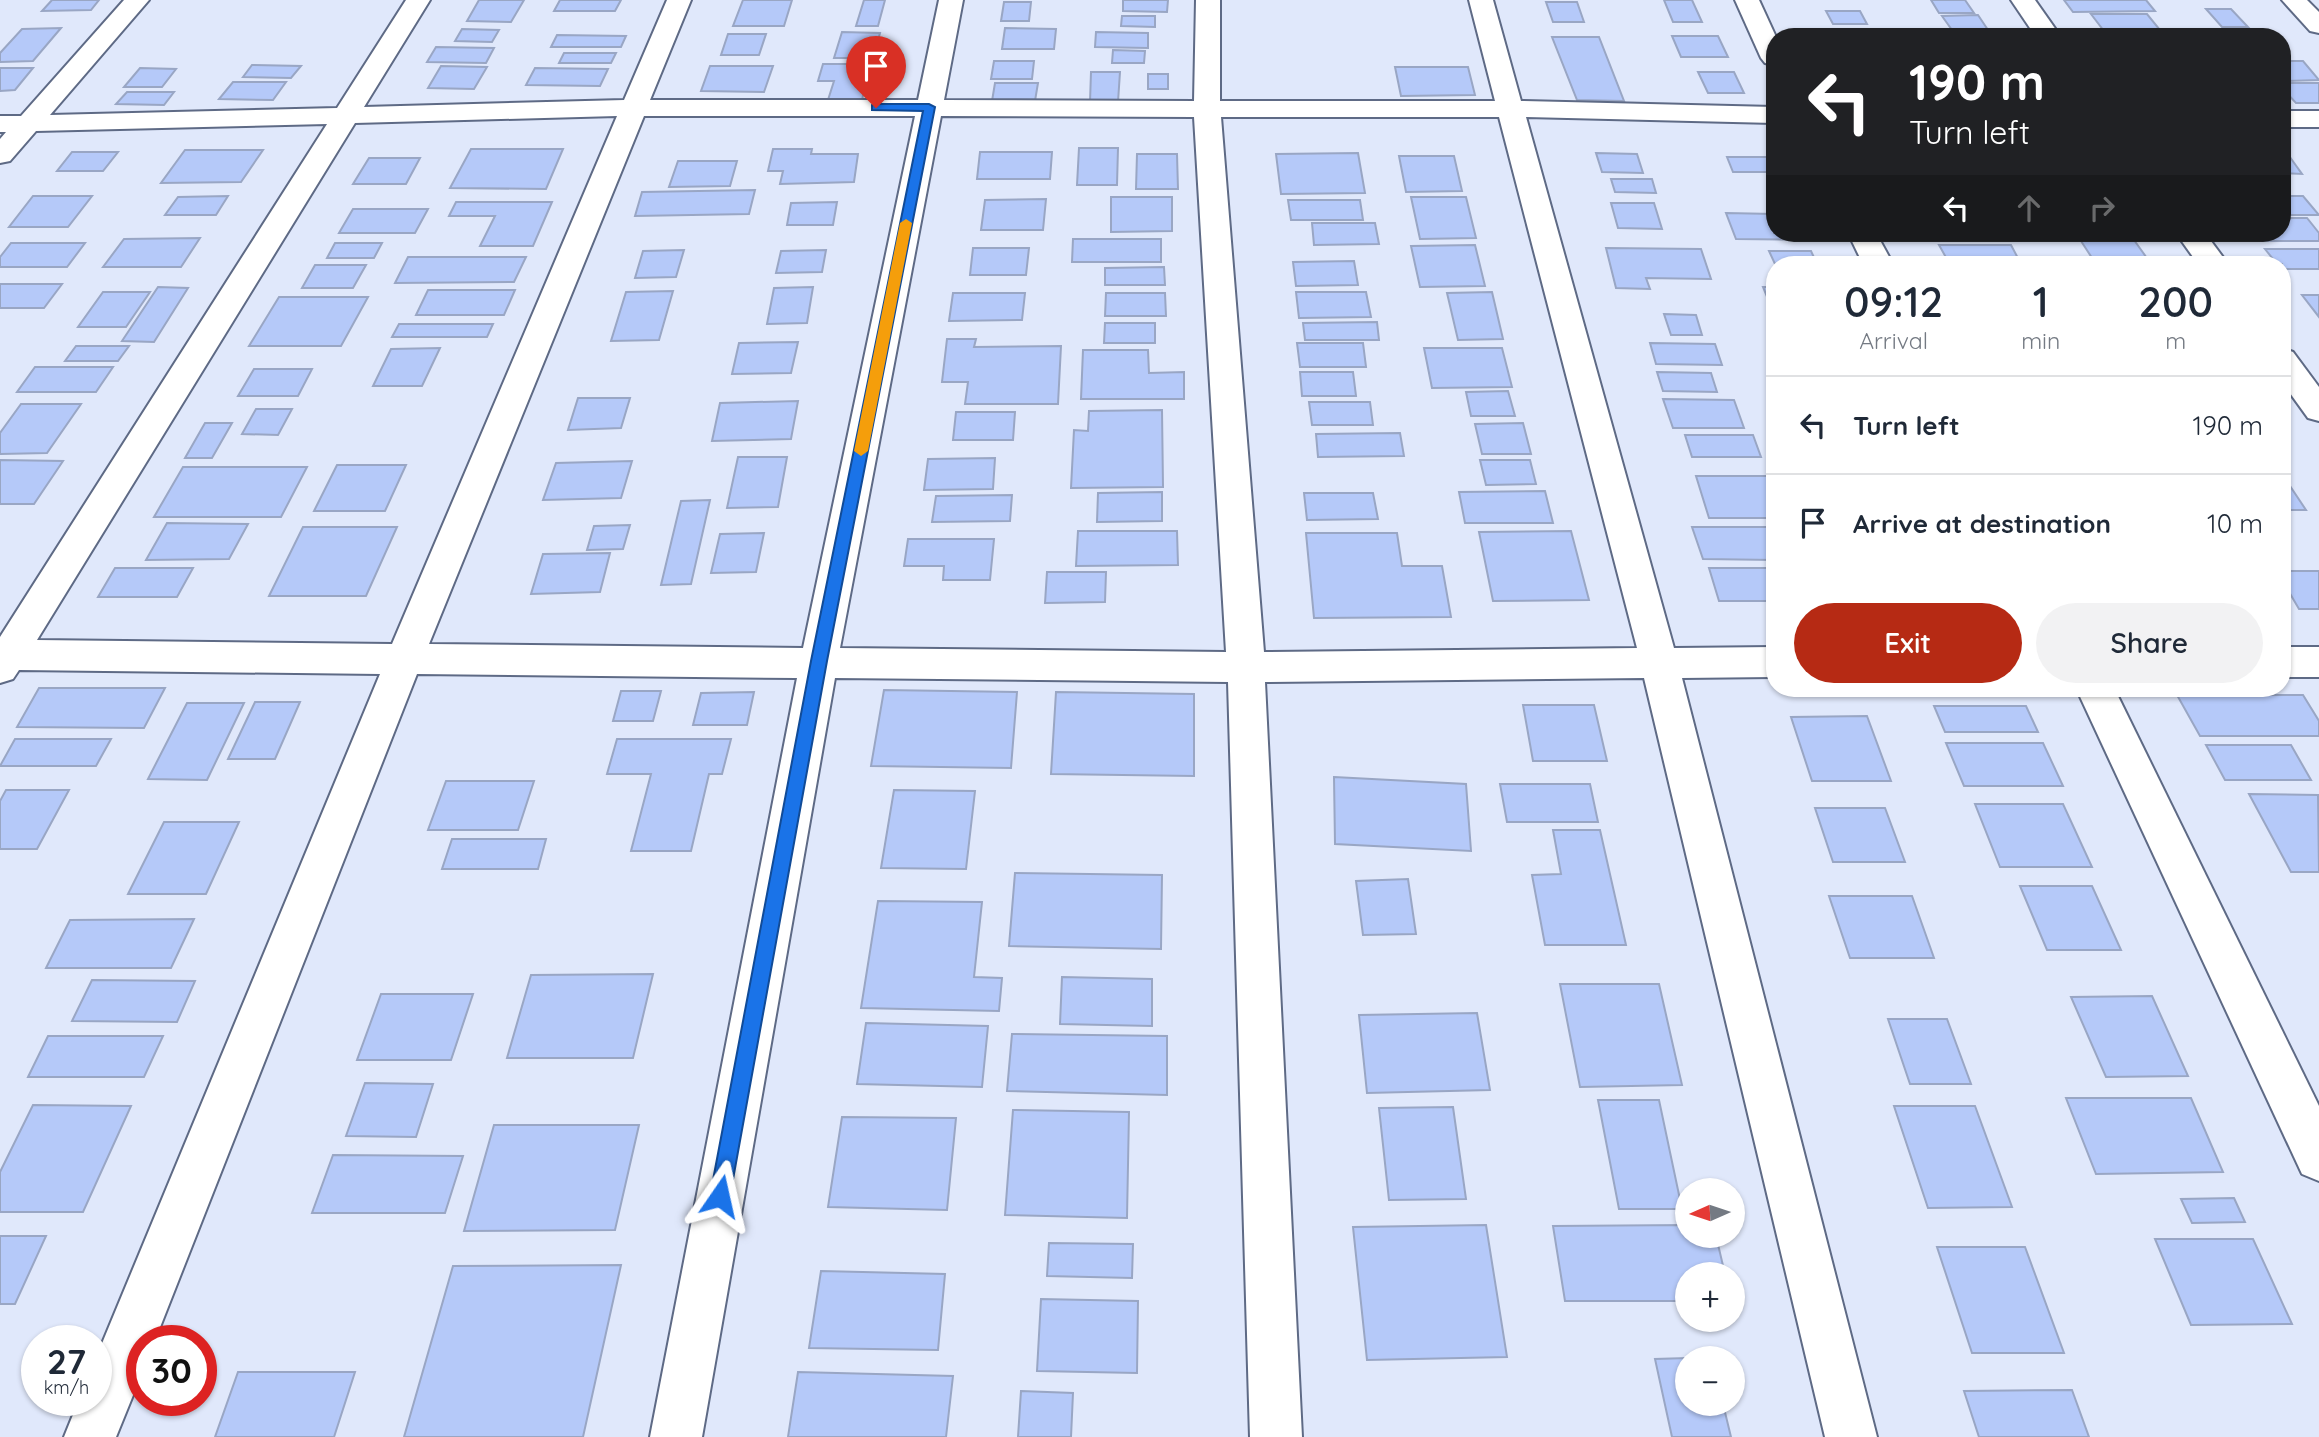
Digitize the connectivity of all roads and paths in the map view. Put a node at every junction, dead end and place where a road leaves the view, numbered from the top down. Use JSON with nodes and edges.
{"nodes":[{"id":1,"x":136,"y":0,"type":"edge"},
{"id":2,"x":418,"y":0,"type":"edge"},
{"id":3,"x":679,"y":0,"type":"edge"},
{"id":4,"x":951,"y":0,"type":"edge"},
{"id":5,"x":1208,"y":0,"type":"edge"},
{"id":6,"x":1481,"y":0,"type":"edge"},
{"id":7,"x":1747,"y":0,"type":"edge"},
{"id":8,"x":2023,"y":0,"type":"edge"},
{"id":9,"x":2294,"y":0,"type":"edge"},
{"id":10,"x":2319,"y":26,"type":"edge"},
{"id":11,"x":2043,"y":28,"type":"edge"},
{"id":12,"x":1766,"y":41,"type":"edge"},
{"id":13,"x":929,"y":107,"type":"junction"},
{"id":14,"x":634,"y":108,"type":"junction"},
{"id":15,"x":1207,"y":109,"type":"junction"},
{"id":16,"x":1510,"y":109,"type":"junction"},
{"id":17,"x":348,"y":114,"type":"junction"},
{"id":18,"x":1766,"y":115,"type":"edge"},
{"id":19,"x":2291,"y":119,"type":"edge"},
{"id":20,"x":2319,"y":119,"type":"edge"},
{"id":21,"x":27,"y":123,"type":"junction"},
{"id":22,"x":0,"y":124,"type":"edge"},
{"id":23,"x":0,"y":155,"type":"edge"},
{"id":24,"x":2291,"y":371,"type":"edge"},
{"id":25,"x":2319,"y":410,"type":"edge"},
{"id":26,"x":3,"y":659,"type":"edge"},
{"id":27,"x":404,"y":660,"type":"junction"},
{"id":28,"x":819,"y":661,"type":"junction"},
{"id":29,"x":1659,"y":662,"type":"junction"},
{"id":30,"x":1766,"y":662,"type":"edge"},
{"id":31,"x":2291,"y":662,"type":"edge"},
{"id":32,"x":2319,"y":662,"type":"edge"},
{"id":33,"x":1246,"y":667,"type":"junction"},
{"id":34,"x":2099,"y":697,"type":"edge"},
{"id":35,"x":2319,"y":1157,"type":"edge"},
{"id":36,"x":90,"y":1437,"type":"edge"},
{"id":37,"x":676,"y":1437,"type":"edge"},
{"id":38,"x":1276,"y":1437,"type":"edge"},
{"id":39,"x":1851,"y":1437,"type":"edge"}],
"edges":[{"from":1,"to":21,"type":"street"},
{"from":2,"to":17,"type":"street"},
{"from":3,"to":14,"type":"street"},
{"from":4,"to":13,"type":"street"},
{"from":5,"to":15,"type":"street"},
{"from":6,"to":16,"type":"street"},
{"from":7,"to":12,"type":"street"},
{"from":8,"to":11,"type":"street"},
{"from":9,"to":10,"type":"street"},
{"from":13,"to":14,"type":"street"},
{"from":13,"to":15,"type":"street"},
{"from":13,"to":28,"type":"street"},
{"from":14,"to":17,"type":"street"},
{"from":14,"to":27,"type":"street"},
{"from":15,"to":16,"type":"street"},
{"from":15,"to":33,"type":"street"},
{"from":16,"to":18,"type":"street"},
{"from":16,"to":29,"type":"street"},
{"from":17,"to":21,"type":"street"},
{"from":17,"to":26,"type":"street"},
{"from":19,"to":20,"type":"street"},
{"from":21,"to":22,"type":"street"},
{"from":21,"to":23,"type":"street"},
{"from":24,"to":25,"type":"street"},
{"from":26,"to":27,"type":"street"},
{"from":27,"to":28,"type":"street"},
{"from":27,"to":36,"type":"street"},
{"from":28,"to":33,"type":"street"},
{"from":28,"to":37,"type":"street"},
{"from":29,"to":30,"type":"street"},
{"from":29,"to":33,"type":"street"},
{"from":29,"to":39,"type":"street"},
{"from":31,"to":32,"type":"street"},
{"from":33,"to":38,"type":"street"},
{"from":34,"to":35,"type":"street"}]}
